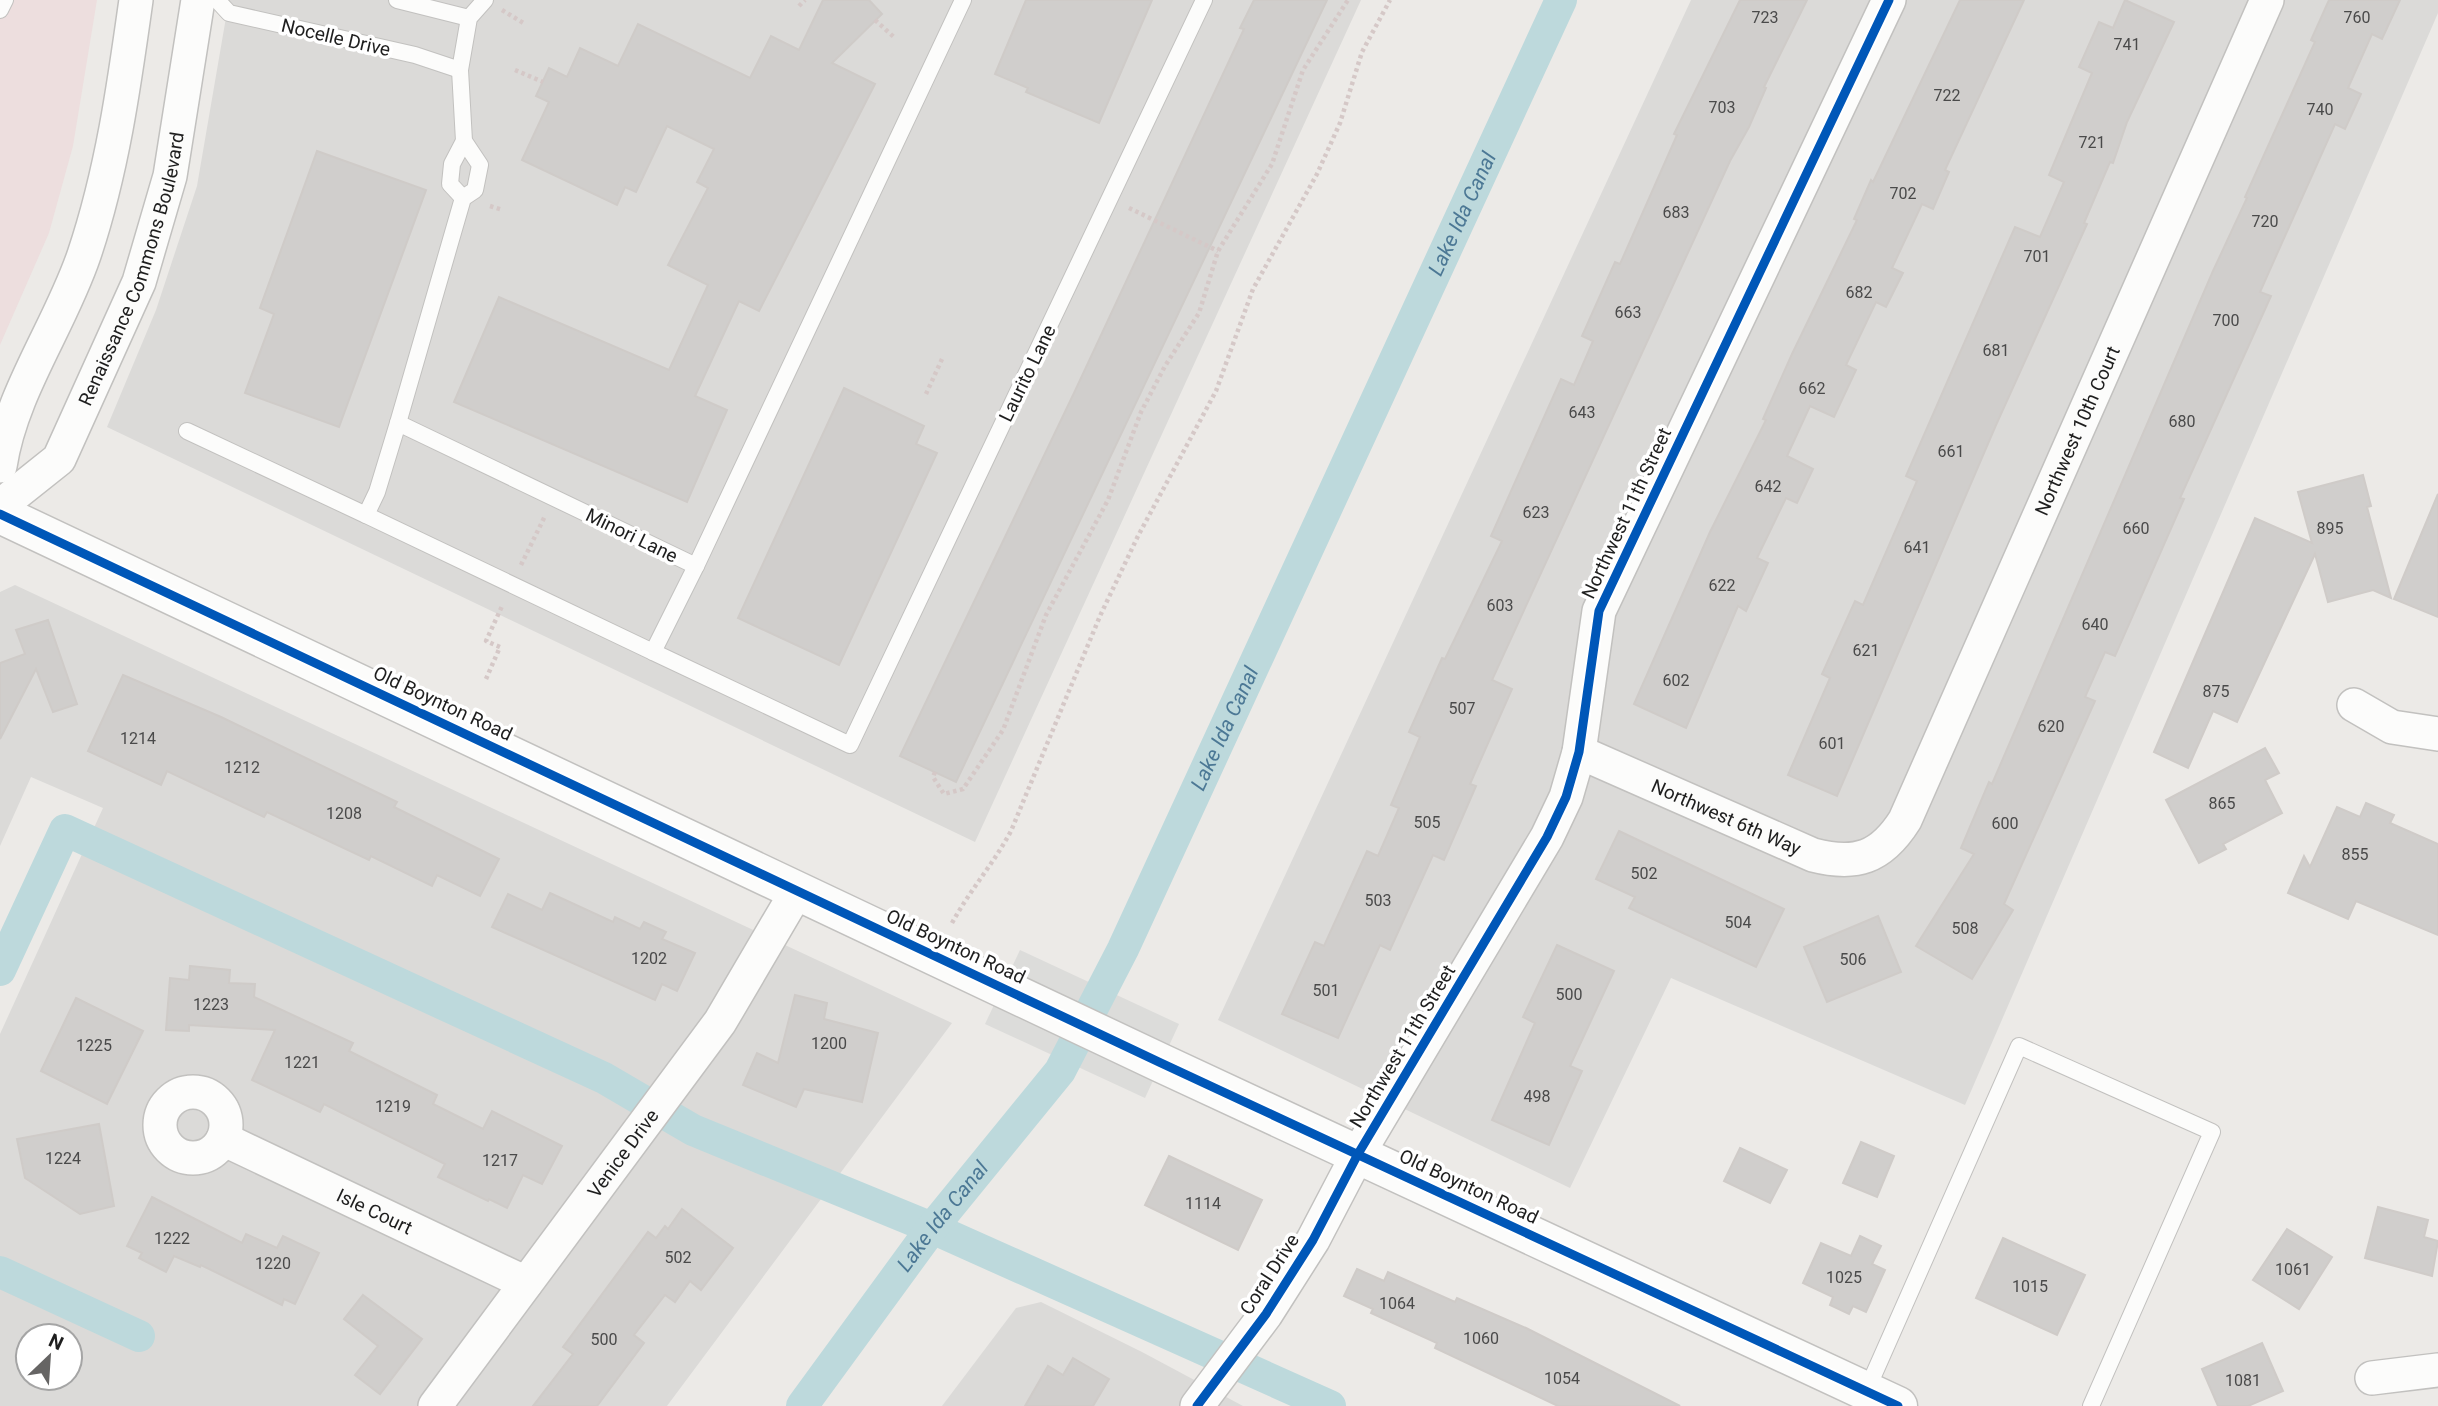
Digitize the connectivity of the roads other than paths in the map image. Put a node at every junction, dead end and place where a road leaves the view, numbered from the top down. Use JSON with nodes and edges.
{"nodes":[{"id":1,"x":5,"y":0,"type":"edge"},
{"id":2,"x":136,"y":0,"type":"edge"},
{"id":3,"x":198,"y":0,"type":"edge"},
{"id":4,"x":217,"y":0,"type":"edge"},
{"id":5,"x":397,"y":0,"type":"edge"},
{"id":6,"x":485,"y":0,"type":"edge"},
{"id":7,"x":963,"y":0,"type":"edge"},
{"id":8,"x":1204,"y":0,"type":"edge"},
{"id":9,"x":1889,"y":0,"type":"edge"},
{"id":10,"x":2267,"y":0,"type":"edge"},
{"id":11,"x":0,"y":10,"type":"edge"},
{"id":12,"x":469,"y":18,"type":"junction"},
{"id":13,"x":460,"y":70,"type":"junction"},
{"id":14,"x":464,"y":141,"type":"junction"},
{"id":15,"x":463,"y":198,"type":"junction"},
{"id":16,"x":398,"y":424,"type":"junction"},
{"id":17,"x":187,"y":431,"type":"dead end"},
{"id":18,"x":0,"y":466,"type":"edge"},
{"id":19,"x":0,"y":506,"type":"edge"},
{"id":20,"x":0,"y":514,"type":"edge"},
{"id":21,"x":366,"y":515,"type":"junction"},
{"id":22,"x":696,"y":566,"type":"junction"},
{"id":23,"x":653,"y":652,"type":"junction"},
{"id":24,"x":2354,"y":705,"type":"dead end"},
{"id":25,"x":2438,"y":734,"type":"edge"},
{"id":26,"x":1579,"y":752,"type":"junction"},
{"id":27,"x":1877,"y":852,"type":"joint"},
{"id":28,"x":797,"y":891,"type":"junction"},
{"id":29,"x":223,"y":1139,"type":"dead end"},
{"id":30,"x":1358,"y":1154,"type":"junction"},
{"id":31,"x":526,"y":1283,"type":"junction"},
{"id":32,"x":2438,"y":1370,"type":"edge"},
{"id":33,"x":2372,"y":1378,"type":"dead end"},
{"id":34,"x":1882,"y":1399,"type":"edge"},
{"id":35,"x":435,"y":1406,"type":"edge"},
{"id":36,"x":1197,"y":1406,"type":"edge"},
{"id":37,"x":2091,"y":1406,"type":"edge"}],
"edges":[{"from":1,"to":11,"type":"lane"},
{"from":2,"to":18,"type":"street"},
{"from":3,"to":19,"type":"street","name":"Renaissance Commons Boulevard"},
{"from":4,"to":13,"type":"lane","name":"Nocelle Drive"},
{"from":5,"to":12,"type":"lane"},
{"from":6,"to":12,"type":"lane"},
{"from":7,"to":22,"type":"lane"},
{"from":8,"to":23,"type":"lane","name":"Laurito Lane"},
{"from":9,"to":26,"type":"street","name":"Northwest 11th Street"},
{"from":10,"to":27,"type":"street","name":"Northwest 10th Court"},
{"from":12,"to":13,"type":"lane"},
{"from":13,"to":14,"type":"lane"},
{"from":14,"to":15,"type":"lane"},
{"from":14,"to":15,"type":"lane"},
{"from":15,"to":16,"type":"lane"},
{"from":16,"to":21,"type":"lane"},
{"from":16,"to":22,"type":"lane","name":"Minori Lane"},
{"from":17,"to":21,"type":"lane"},
{"from":20,"to":28,"type":"street","name":"Old Boynton Road"},
{"from":21,"to":23,"type":"lane"},
{"from":22,"to":23,"type":"lane","name":"Minori Lane"},
{"from":24,"to":25,"type":"street"},
{"from":26,"to":27,"type":"street","name":"Northwest 6th Way"},
{"from":26,"to":30,"type":"street","name":"Northwest 11th Street"},
{"from":28,"to":30,"type":"street","name":"Old Boynton Road"},
{"from":28,"to":31,"type":"street","name":"Venice Drive"},
{"from":29,"to":31,"type":"street","name":"Isle Court"},
{"from":30,"to":34,"type":"street","name":"Old Boynton Road"},
{"from":30,"to":36,"type":"street","name":"Coral Drive"},
{"from":31,"to":35,"type":"street","name":"Venice Drive"},
{"from":32,"to":33,"type":"street"},
{"from":34,"to":37,"type":"lane"}]}
